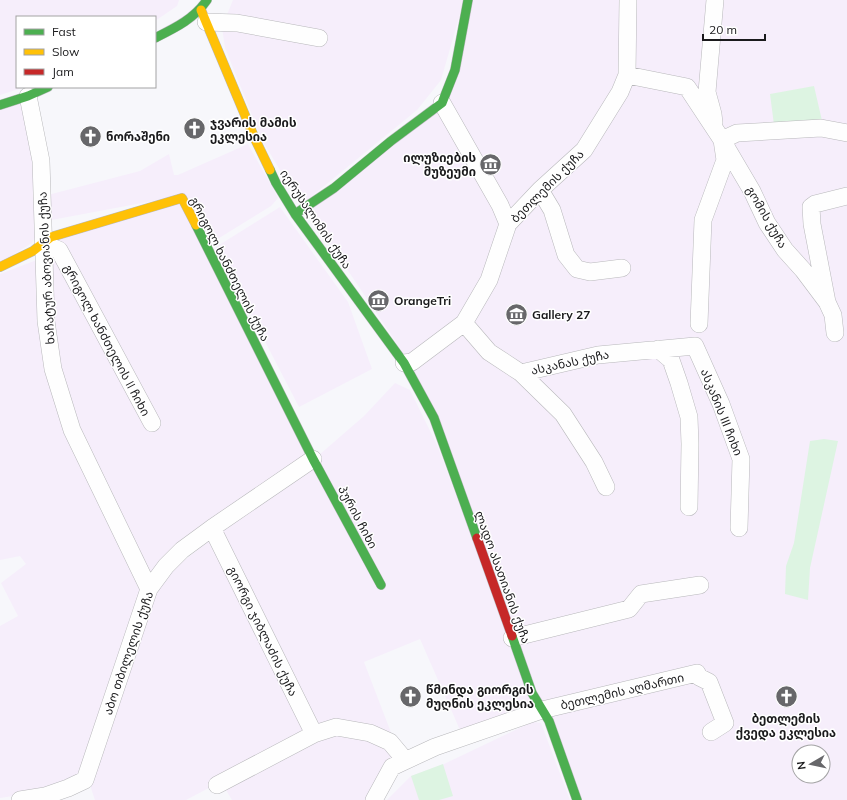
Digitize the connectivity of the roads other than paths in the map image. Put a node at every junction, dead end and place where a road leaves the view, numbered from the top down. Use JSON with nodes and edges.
{"nodes":[{"id":1,"x":207,"y":0,"type":"edge"},
{"id":2,"x":468,"y":0,"type":"edge"},
{"id":3,"x":628,"y":0,"type":"edge"},
{"id":4,"x":715,"y":0,"type":"edge"},
{"id":5,"x":204,"y":16,"type":"junction"},
{"id":6,"x":156,"y":38,"type":"edge"},
{"id":7,"x":319,"y":38,"type":"dead end"},
{"id":8,"x":627,"y":75,"type":"junction"},
{"id":9,"x":46,"y":88,"type":"edge"},
{"id":10,"x":28,"y":96,"type":"junction"},
{"id":11,"x":442,"y":104,"type":"junction"},
{"id":12,"x":0,"y":105,"type":"edge"},
{"id":13,"x":847,"y":133,"type":"edge"},
{"id":14,"x":718,"y":134,"type":"junction"},
{"id":15,"x":540,"y":190,"type":"junction"},
{"id":16,"x":847,"y":196,"type":"edge"},
{"id":17,"x":295,"y":214,"type":"junction"},
{"id":18,"x":508,"y":224,"type":"junction"},
{"id":19,"x":44,"y":244,"type":"junction"},
{"id":20,"x":0,"y":267,"type":"edge"},
{"id":21,"x":622,"y":268,"type":"dead end"},
{"id":22,"x":830,"y":308,"type":"junction"},
{"id":23,"x":464,"y":323,"type":"junction"},
{"id":24,"x":699,"y":324,"type":"dead end"},
{"id":25,"x":835,"y":333,"type":"dead end"},
{"id":26,"x":694,"y":346,"type":"joint"},
{"id":27,"x":658,"y":349,"type":"junction"},
{"id":28,"x":404,"y":363,"type":"junction"},
{"id":29,"x":521,"y":372,"type":"junction"},
{"id":30,"x":152,"y":423,"type":"dead end"},
{"id":31,"x":313,"y":460,"type":"junction"},
{"id":32,"x":606,"y":487,"type":"dead end"},
{"id":33,"x":689,"y":507,"type":"dead end"},
{"id":34,"x":212,"y":528,"type":"junction"},
{"id":35,"x":739,"y":528,"type":"dead end"},
{"id":36,"x":381,"y":585,"type":"dead end"},
{"id":37,"x":700,"y":585,"type":"dead end"},
{"id":38,"x":149,"y":589,"type":"junction"},
{"id":39,"x":512,"y":638,"type":"junction"},
{"id":40,"x":542,"y":710,"type":"junction"},
{"id":41,"x":711,"y":732,"type":"dead end"},
{"id":42,"x":314,"y":734,"type":"junction"},
{"id":43,"x":405,"y":760,"type":"junction"},
{"id":44,"x":217,"y":785,"type":"dead end"},
{"id":45,"x":20,"y":800,"type":"edge"},
{"id":46,"x":374,"y":800,"type":"edge"},
{"id":47,"x":578,"y":800,"type":"edge"}],
"edges":[{"from":1,"to":5,"type":"street"},
{"from":2,"to":11,"type":"street"},
{"from":3,"to":8,"type":"street","name":"ბეთლემის ქუჩა"},
{"from":4,"to":14,"type":"street","name":"გომის ქუჩა"},
{"from":5,"to":6,"type":"street"},
{"from":5,"to":7,"type":"street"},
{"from":5,"to":17,"type":"street","name":"იერუსალიმის ქუჩა"},
{"from":8,"to":14,"type":"street","name":"გომის ქუჩა"},
{"from":8,"to":15,"type":"street","name":"ბეთლემის ქუჩა"},
{"from":9,"to":10,"type":"street"},
{"from":10,"to":12,"type":"street"},
{"from":10,"to":19,"type":"street","name":"ხაჩატურ აბოვიანის ქუჩა"},
{"from":11,"to":17,"type":"street"},
{"from":11,"to":18,"type":"street"},
{"from":13,"to":14,"type":"street"},
{"from":14,"to":22,"type":"street","name":"გომის ქუჩა"},
{"from":14,"to":24,"type":"street"},
{"from":15,"to":18,"type":"street","name":"ბეთლემის ქუჩა"},
{"from":15,"to":21,"type":"street"},
{"from":16,"to":22,"type":"street"},
{"from":17,"to":28,"type":"street","name":"იერუსალიმის ქუჩა"},
{"from":18,"to":23,"type":"street","name":"ბეთლემის ქუჩა"},
{"from":19,"to":20,"type":"street","name":"გრიგოლ ხანძთელის ქუჩა"},
{"from":19,"to":30,"type":"street","name":"გრიგოლ ხანძთელის II ჩიხი"},
{"from":19,"to":31,"type":"street","name":"გრიგოლ ხანძთელის ქუჩა"},
{"from":19,"to":38,"type":"street","name":"ხაჩატურ აბოვიანის ქუჩა"},
{"from":22,"to":25,"type":"street"},
{"from":23,"to":28,"type":"street","name":"ბეთლემის ქუჩა"},
{"from":23,"to":29,"type":"street","name":"ასკანას ქუჩა"},
{"from":26,"to":27,"type":"street","name":"ასკანას ქუჩა"},
{"from":26,"to":35,"type":"street","name":"ასკანის III ჩიხი"},
{"from":27,"to":29,"type":"street","name":"ასკანას ქუჩა"},
{"from":27,"to":33,"type":"street"},
{"from":28,"to":39,"type":"street","name":"ლადო ასათიანის ქუჩა"},
{"from":29,"to":32,"type":"street"},
{"from":31,"to":34,"type":"street","name":"აბო თბილელის ქუჩა"},
{"from":31,"to":36,"type":"street","name":"პურის ჩიხი"},
{"from":34,"to":38,"type":"street","name":"აბო თბილელის ქუჩა"},
{"from":34,"to":42,"type":"street","name":"გიორგი ჯიბლაძის ქუჩა"},
{"from":37,"to":39,"type":"street"},
{"from":38,"to":45,"type":"street","name":"აბო თბილელის ქუჩა"},
{"from":39,"to":40,"type":"street","name":"ლადო ასათიანის ქუჩა"},
{"from":40,"to":41,"type":"street","name":"ბეთლემის აღმართი"},
{"from":40,"to":43,"type":"street"},
{"from":40,"to":47,"type":"street","name":"ლადო ასათიანის ქუჩა"},
{"from":42,"to":43,"type":"street"},
{"from":42,"to":44,"type":"street"},
{"from":43,"to":46,"type":"street"}]}
